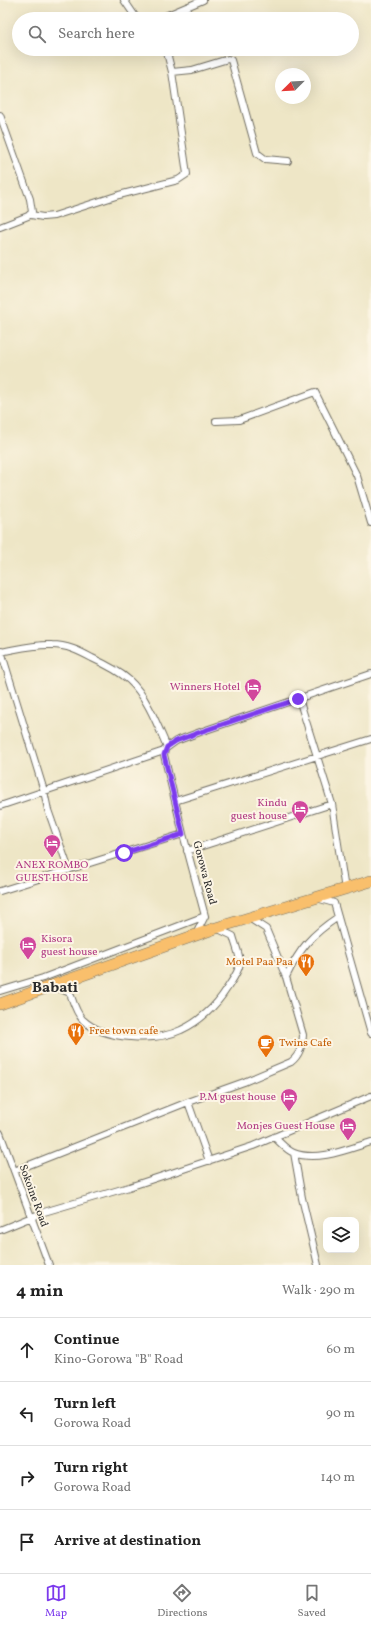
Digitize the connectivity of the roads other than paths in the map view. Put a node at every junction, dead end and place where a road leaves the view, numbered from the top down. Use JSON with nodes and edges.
{"nodes":[{"id":1,"x":124,"y":0,"type":"edge"},
{"id":2,"x":204,"y":0,"type":"edge"},
{"id":3,"x":132,"y":12,"type":"edge"},
{"id":4,"x":175,"y":12,"type":"edge"},
{"id":5,"x":168,"y":56,"type":"edge"},
{"id":6,"x":172,"y":72,"type":"junction"},
{"id":7,"x":0,"y":115,"type":"edge"},
{"id":8,"x":288,"y":161,"type":"dead end"},
{"id":9,"x":31,"y":214,"type":"junction"},
{"id":10,"x":0,"y":227,"type":"edge"},
{"id":11,"x":216,"y":421,"type":"dead end"},
{"id":12,"x":371,"y":523,"type":"edge"},
{"id":13,"x":1,"y":652,"type":"edge"},
{"id":14,"x":371,"y":674,"type":"edge"},
{"id":15,"x":298,"y":699,"type":"junction"},
{"id":16,"x":371,"y":739,"type":"edge"},
{"id":17,"x":166,"y":749,"type":"junction"},
{"id":18,"x":317,"y":757,"type":"junction"},
{"id":19,"x":44,"y":791,"type":"junction"},
{"id":20,"x":175,"y":802,"type":"junction"},
{"id":21,"x":332,"y":804,"type":"junction"},
{"id":22,"x":0,"y":806,"type":"edge"},
{"id":23,"x":183,"y":834,"type":"junction"},
{"id":24,"x":187,"y":851,"type":"junction"},
{"id":25,"x":69,"y":870,"type":"junction"},
{"id":26,"x":371,"y":881,"type":"edge"},
{"id":27,"x":0,"y":890,"type":"edge"},
{"id":28,"x":344,"y":890,"type":"junction"},
{"id":29,"x":316,"y":898,"type":"junction"},
{"id":30,"x":205,"y":916,"type":"junction"},
{"id":31,"x":338,"y":917,"type":"junction"},
{"id":32,"x":248,"y":918,"type":"junction"},
{"id":33,"x":216,"y":928,"type":"junction"},
{"id":34,"x":196,"y":935,"type":"junction"},
{"id":35,"x":286,"y":977,"type":"junction"},
{"id":36,"x":43,"y":978,"type":"junction"},
{"id":37,"x":53,"y":985,"type":"junction"},
{"id":38,"x":0,"y":990,"type":"edge"},
{"id":39,"x":34,"y":992,"type":"junction"},
{"id":40,"x":0,"y":1004,"type":"edge"},
{"id":41,"x":369,"y":1022,"type":"edge"},
{"id":42,"x":371,"y":1033,"type":"edge"},
{"id":43,"x":371,"y":1096,"type":"edge"},
{"id":44,"x":188,"y":1102,"type":"junction"},
{"id":45,"x":0,"y":1133,"type":"edge"},
{"id":46,"x":274,"y":1137,"type":"junction"},
{"id":47,"x":371,"y":1142,"type":"edge"},
{"id":48,"x":294,"y":1153,"type":"junction"},
{"id":49,"x":209,"y":1161,"type":"junction"},
{"id":50,"x":14,"y":1171,"type":"junction"},
{"id":51,"x":30,"y":1217,"type":"junction"},
{"id":52,"x":0,"y":1230,"type":"edge"},
{"id":53,"x":49,"y":1265,"type":"edge"},
{"id":54,"x":318,"y":1265,"type":"edge"}],
"edges":[{"from":1,"to":3,"type":"street"},
{"from":2,"to":4,"type":"street"},
{"from":5,"to":6,"type":"street"},
{"from":6,"to":8,"type":"street"},
{"from":6,"to":9,"type":"street"},
{"from":7,"to":9,"type":"street"},
{"from":9,"to":10,"type":"street"},
{"from":11,"to":12,"type":"street"},
{"from":13,"to":17,"type":"street","name":"Gorowa Road"},
{"from":13,"to":19,"type":"street"},
{"from":14,"to":15,"type":"street"},
{"from":15,"to":17,"type":"street"},
{"from":15,"to":18,"type":"street"},
{"from":16,"to":18,"type":"street"},
{"from":17,"to":19,"type":"street"},
{"from":17,"to":20,"type":"street","name":"Gorowa Road"},
{"from":18,"to":20,"type":"street"},
{"from":18,"to":21,"type":"street"},
{"from":19,"to":22,"type":"street"},
{"from":19,"to":25,"type":"street"},
{"from":20,"to":23,"type":"street","name":"Gorowa Road"},
{"from":21,"to":24,"type":"street"},
{"from":21,"to":28,"type":"street"},
{"from":23,"to":24,"type":"street","name":"Gorowa Road"},
{"from":23,"to":25,"type":"street"},
{"from":24,"to":30,"type":"street","name":"Gorowa Road"},
{"from":25,"to":27,"type":"street"},
{"from":26,"to":28,"type":"highway"},
{"from":28,"to":29,"type":"highway"},
{"from":29,"to":31,"type":"street"},
{"from":29,"to":32,"type":"highway"},
{"from":30,"to":34,"type":"street","name":"Gorowa Road"},
{"from":30,"to":36,"type":"street"},
{"from":31,"to":35,"type":"street"},
{"from":31,"to":41,"type":"street"},
{"from":32,"to":33,"type":"highway"},
{"from":32,"to":35,"type":"street"},
{"from":33,"to":34,"type":"highway"},
{"from":33,"to":37,"type":"street"},
{"from":34,"to":37,"type":"highway"},
{"from":35,"to":44,"type":"street"},
{"from":36,"to":38,"type":"street"},
{"from":36,"to":39,"type":"street"},
{"from":37,"to":39,"type":"highway"},
{"from":39,"to":40,"type":"highway"},
{"from":41,"to":42,"type":"street"},
{"from":43,"to":46,"type":"street"},
{"from":44,"to":49,"type":"street"},
{"from":44,"to":50,"type":"street"},
{"from":45,"to":50,"type":"street","name":"Sokoine Road"},
{"from":46,"to":48,"type":"street"},
{"from":46,"to":49,"type":"street"},
{"from":47,"to":48,"type":"street"},
{"from":48,"to":54,"type":"street"},
{"from":49,"to":51,"type":"street"},
{"from":50,"to":51,"type":"street","name":"Sokoine Road"},
{"from":51,"to":52,"type":"street"},
{"from":51,"to":53,"type":"street","name":"Sokoine Road"}]}
